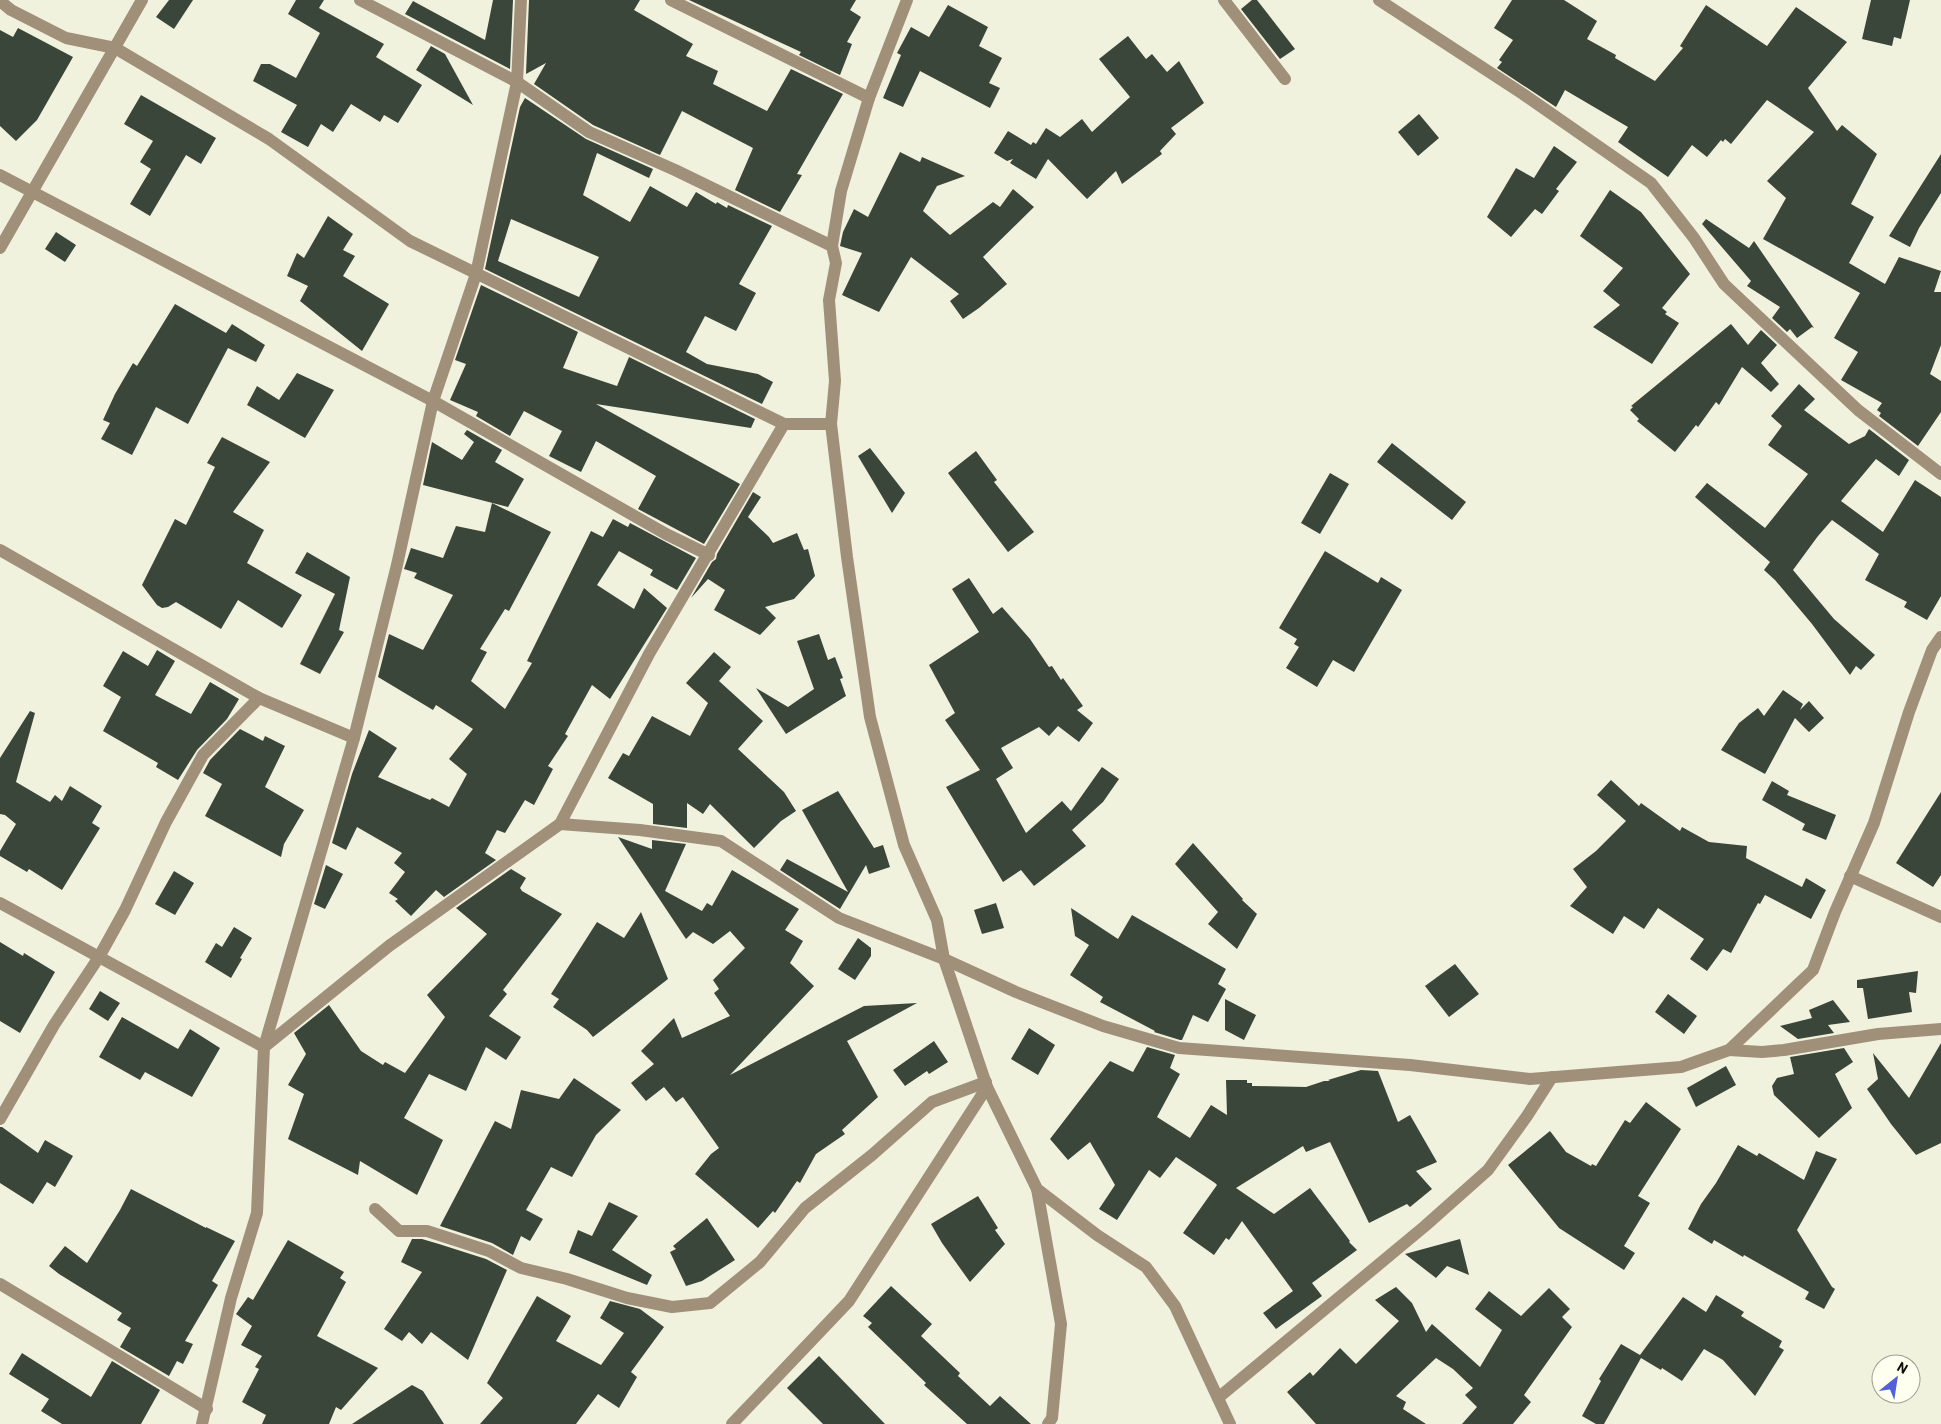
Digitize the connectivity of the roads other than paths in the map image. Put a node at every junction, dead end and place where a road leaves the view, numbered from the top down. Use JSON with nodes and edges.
{"nodes":[{"id":1,"x":142,"y":0,"type":"edge"},
{"id":2,"x":360,"y":0,"type":"edge"},
{"id":3,"x":521,"y":0,"type":"edge"},
{"id":4,"x":671,"y":0,"type":"edge"},
{"id":5,"x":907,"y":0,"type":"edge"},
{"id":6,"x":1224,"y":0,"type":"edge"},
{"id":7,"x":1379,"y":0,"type":"edge"},
{"id":8,"x":0,"y":1,"type":"edge"},
{"id":9,"x":115,"y":48,"type":"junction"},
{"id":10,"x":1285,"y":79,"type":"dead end"},
{"id":11,"x":517,"y":82,"type":"junction"},
{"id":12,"x":869,"y":98,"type":"junction"},
{"id":13,"x":0,"y":175,"type":"edge"},
{"id":14,"x":32,"y":192,"type":"junction"},
{"id":15,"x":832,"y":246,"type":"junction"},
{"id":16,"x":0,"y":248,"type":"edge"},
{"id":17,"x":476,"y":274,"type":"junction"},
{"id":18,"x":433,"y":401,"type":"junction"},
{"id":19,"x":784,"y":424,"type":"junction"},
{"id":20,"x":831,"y":424,"type":"junction"},
{"id":21,"x":1941,"y":474,"type":"edge"},
{"id":22,"x":0,"y":550,"type":"edge"},
{"id":23,"x":709,"y":555,"type":"junction"},
{"id":24,"x":1941,"y":637,"type":"edge"},
{"id":25,"x":259,"y":698,"type":"junction"},
{"id":26,"x":354,"y":738,"type":"junction"},
{"id":27,"x":560,"y":824,"type":"junction"},
{"id":28,"x":1850,"y":876,"type":"junction"},
{"id":29,"x":0,"y":903,"type":"edge"},
{"id":30,"x":1941,"y":917,"type":"edge"},
{"id":31,"x":99,"y":957,"type":"junction"},
{"id":32,"x":944,"y":959,"type":"junction"},
{"id":33,"x":1941,"y":1029,"type":"edge"},
{"id":34,"x":264,"y":1047,"type":"junction"},
{"id":35,"x":1729,"y":1050,"type":"junction"},
{"id":36,"x":1552,"y":1076,"type":"junction"},
{"id":37,"x":987,"y":1085,"type":"junction"},
{"id":38,"x":0,"y":1119,"type":"edge"},
{"id":39,"x":1037,"y":1189,"type":"junction"},
{"id":40,"x":375,"y":1209,"type":"dead end"},
{"id":41,"x":0,"y":1284,"type":"edge"},
{"id":42,"x":1218,"y":1398,"type":"junction"},
{"id":43,"x":207,"y":1409,"type":"junction"},
{"id":44,"x":202,"y":1424,"type":"edge"},
{"id":45,"x":732,"y":1424,"type":"edge"},
{"id":46,"x":1048,"y":1424,"type":"edge"},
{"id":47,"x":1230,"y":1424,"type":"edge"}],
"edges":[{"from":1,"to":9,"type":"street"},
{"from":2,"to":11,"type":"street"},
{"from":3,"to":11,"type":"street"},
{"from":4,"to":12,"type":"street"},
{"from":5,"to":12,"type":"street"},
{"from":6,"to":10,"type":"street"},
{"from":7,"to":21,"type":"street"},
{"from":8,"to":9,"type":"street"},
{"from":9,"to":14,"type":"street"},
{"from":9,"to":17,"type":"street"},
{"from":11,"to":15,"type":"street"},
{"from":11,"to":17,"type":"street"},
{"from":12,"to":15,"type":"street"},
{"from":13,"to":14,"type":"street"},
{"from":14,"to":16,"type":"street"},
{"from":14,"to":18,"type":"street"},
{"from":15,"to":20,"type":"street"},
{"from":17,"to":18,"type":"street"},
{"from":17,"to":19,"type":"street"},
{"from":18,"to":23,"type":"street"},
{"from":18,"to":26,"type":"street"},
{"from":19,"to":20,"type":"street"},
{"from":19,"to":23,"type":"street"},
{"from":20,"to":32,"type":"street"},
{"from":22,"to":25,"type":"street"},
{"from":23,"to":27,"type":"street"},
{"from":24,"to":28,"type":"street"},
{"from":25,"to":26,"type":"street"},
{"from":25,"to":31,"type":"street"},
{"from":26,"to":34,"type":"street"},
{"from":27,"to":32,"type":"street"},
{"from":27,"to":34,"type":"street"},
{"from":28,"to":30,"type":"street"},
{"from":28,"to":35,"type":"street"},
{"from":29,"to":31,"type":"street"},
{"from":31,"to":34,"type":"street"},
{"from":31,"to":38,"type":"street"},
{"from":32,"to":36,"type":"street"},
{"from":32,"to":37,"type":"street"},
{"from":33,"to":35,"type":"street"},
{"from":34,"to":43,"type":"street"},
{"from":35,"to":36,"type":"street"},
{"from":36,"to":42,"type":"street"},
{"from":37,"to":39,"type":"street"},
{"from":37,"to":40,"type":"street"},
{"from":37,"to":45,"type":"street"},
{"from":39,"to":42,"type":"street"},
{"from":39,"to":46,"type":"street"},
{"from":41,"to":43,"type":"street"},
{"from":42,"to":47,"type":"street"},
{"from":43,"to":44,"type":"street"}]}
